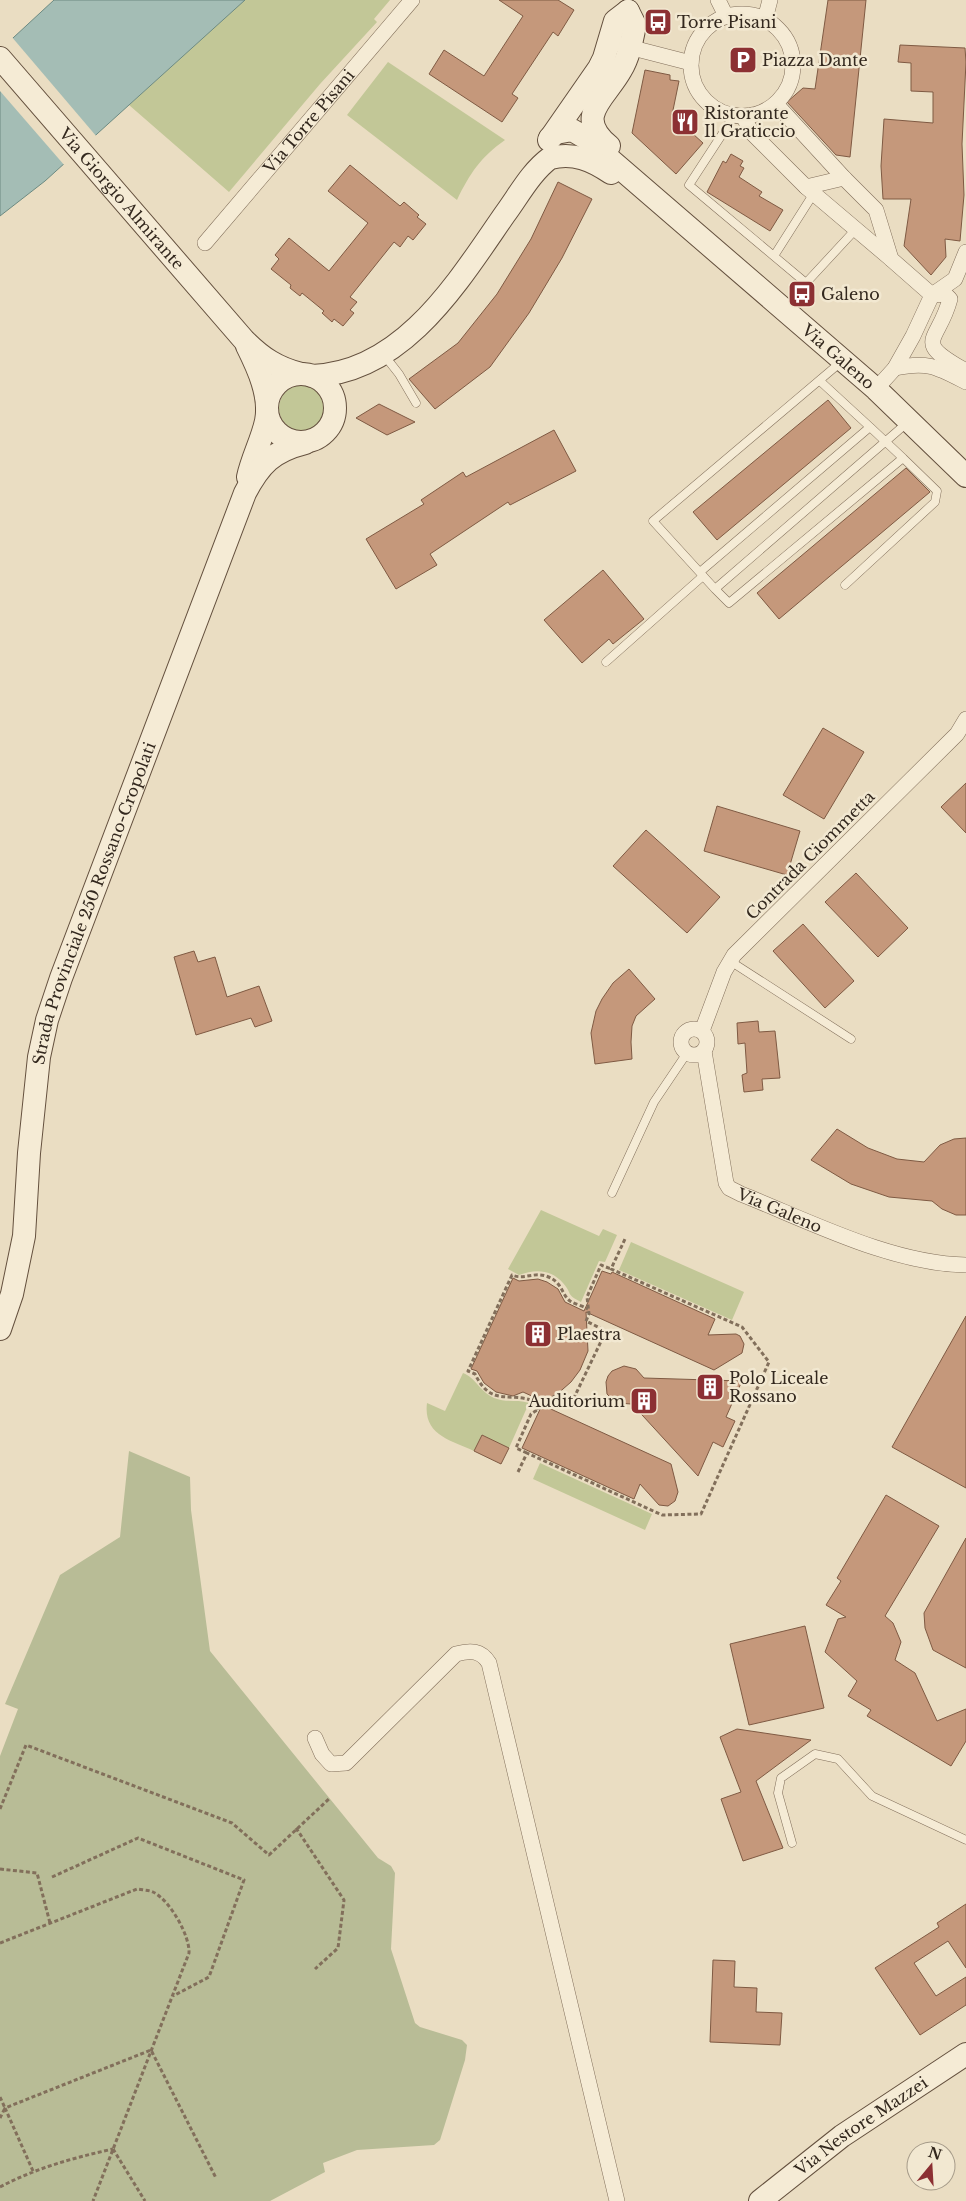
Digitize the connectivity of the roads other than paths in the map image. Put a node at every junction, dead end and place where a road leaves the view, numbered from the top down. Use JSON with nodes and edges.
{"nodes":[{"id":1,"x":412,"y":0,"type":"edge"},
{"id":2,"x":718,"y":0,"type":"edge"},
{"id":3,"x":770,"y":0,"type":"edge"},
{"id":4,"x":625,"y":14,"type":"edge"},
{"id":5,"x":726,"y":16,"type":"junction"},
{"id":6,"x":765,"y":19,"type":"junction"},
{"id":7,"x":625,"y":46,"type":"junction"},
{"id":8,"x":0,"y":58,"type":"edge"},
{"id":9,"x":691,"y":63,"type":"junction"},
{"id":10,"x":776,"y":104,"type":"junction"},
{"id":11,"x":596,"y":107,"type":"junction"},
{"id":12,"x":738,"y":116,"type":"junction"},
{"id":13,"x":552,"y":152,"type":"junction"},
{"id":14,"x":844,"y":178,"type":"junction"},
{"id":15,"x":810,"y":190,"type":"junction"},
{"id":16,"x":856,"y":229,"type":"junction"},
{"id":17,"x":707,"y":242,"type":"junction"},
{"id":18,"x":205,"y":243,"type":"dead end"},
{"id":19,"x":966,"y":252,"type":"edge"},
{"id":20,"x":774,"y":256,"type":"junction"},
{"id":21,"x":891,"y":259,"type":"junction"},
{"id":22,"x":932,"y":294,"type":"junction"},
{"id":23,"x":244,"y":340,"type":"junction"},
{"id":24,"x":388,"y":351,"type":"junction"},
{"id":25,"x":843,"y":360,"type":"junction"},
{"id":26,"x":895,"y":368,"type":"junction"},
{"id":27,"x":966,"y":371,"type":"edge"},
{"id":28,"x":306,"y":375,"type":"junction"},
{"id":29,"x":820,"y":381,"type":"junction"},
{"id":30,"x":966,"y":382,"type":"edge"},
{"id":31,"x":876,"y":389,"type":"junction"},
{"id":32,"x":416,"y":403,"type":"dead end"},
{"id":33,"x":267,"y":410,"type":"junction"},
{"id":34,"x":336,"y":412,"type":"junction"},
{"id":35,"x":909,"y":421,"type":"junction"},
{"id":36,"x":870,"y":427,"type":"junction"},
{"id":37,"x":886,"y":442,"type":"junction"},
{"id":38,"x":305,"y":443,"type":"junction"},
{"id":39,"x":903,"y":458,"type":"junction"},
{"id":40,"x":966,"y":476,"type":"edge"},
{"id":41,"x":246,"y":493,"type":"junction"},
{"id":42,"x":702,"y":574,"type":"junction"},
{"id":43,"x":845,"y":585,"type":"dead end"},
{"id":44,"x":715,"y":589,"type":"junction"},
{"id":45,"x":606,"y":662,"type":"dead end"},
{"id":46,"x":966,"y":719,"type":"edge"},
{"id":47,"x":730,"y":961,"type":"junction"},
{"id":48,"x":702,"y":1031,"type":"junction"},
{"id":49,"x":851,"y":1039,"type":"dead end"},
{"id":50,"x":704,"y":1051,"type":"junction"},
{"id":51,"x":688,"y":1053,"type":"junction"},
{"id":52,"x":612,"y":1193,"type":"dead end"},
{"id":53,"x":966,"y":1265,"type":"edge"},
{"id":54,"x":0,"y":1329,"type":"edge"},
{"id":55,"x":315,"y":1738,"type":"dead end"},
{"id":56,"x":966,"y":1840,"type":"edge"},
{"id":57,"x":792,"y":1843,"type":"dead end"},
{"id":58,"x":966,"y":2054,"type":"edge"},
{"id":59,"x":617,"y":2201,"type":"edge"},
{"id":60,"x":760,"y":2201,"type":"edge"}],
"edges":[{"from":1,"to":18,"type":"street","name":"Via Torre Pisani"},
{"from":2,"to":5,"type":"street"},
{"from":3,"to":6,"type":"street"},
{"from":4,"to":7,"type":"main road"},
{"from":4,"to":13,"type":"main road"},
{"from":5,"to":6,"type":"street"},
{"from":5,"to":9,"type":"street"},
{"from":6,"to":10,"type":"street"},
{"from":7,"to":9,"type":"street"},
{"from":7,"to":11,"type":"main road"},
{"from":7,"to":13,"type":"main road"},
{"from":8,"to":23,"type":"main road","name":"Via Giorgio Almirante"},
{"from":9,"to":12,"type":"street"},
{"from":10,"to":12,"type":"street"},
{"from":10,"to":14,"type":"street"},
{"from":11,"to":13,"type":"main road"},
{"from":11,"to":17,"type":"main road"},
{"from":12,"to":15,"type":"street"},
{"from":12,"to":20,"type":"lane"},
{"from":13,"to":17,"type":"main road","name":"Via Galeno"},
{"from":13,"to":17,"type":"main road"},
{"from":13,"to":24,"type":"main road"},
{"from":14,"to":15,"type":"street"},
{"from":14,"to":21,"type":"street"},
{"from":15,"to":16,"type":"street"},
{"from":15,"to":20,"type":"lane"},
{"from":16,"to":20,"type":"lane"},
{"from":16,"to":21,"type":"street"},
{"from":17,"to":25,"type":"main road","name":"Via Galeno"},
{"from":19,"to":22,"type":"street"},
{"from":21,"to":22,"type":"street"},
{"from":22,"to":26,"type":"street"},
{"from":22,"to":27,"type":"street"},
{"from":23,"to":28,"type":"main road"},
{"from":23,"to":33,"type":"main road"},
{"from":24,"to":28,"type":"main road"},
{"from":24,"to":32,"type":"lane"},
{"from":24,"to":34,"type":"main road"},
{"from":25,"to":29,"type":"lane"},
{"from":25,"to":31,"type":"main road","name":"Via Galeno"},
{"from":26,"to":30,"type":"street"},
{"from":26,"to":31,"type":"street"},
{"from":28,"to":33,"type":"main road"},
{"from":28,"to":34,"type":"main road"},
{"from":29,"to":36,"type":"lane"},
{"from":29,"to":42,"type":"lane"},
{"from":31,"to":35,"type":"main road","name":"Via Galeno"},
{"from":33,"to":38,"type":"main road"},
{"from":33,"to":41,"type":"main road","name":"Strada Provinciale 250 Rossano-Cropolati"},
{"from":34,"to":38,"type":"main road"},
{"from":35,"to":37,"type":"lane"},
{"from":35,"to":40,"type":"main road","name":"Via Galeno"},
{"from":36,"to":37,"type":"lane"},
{"from":36,"to":42,"type":"lane"},
{"from":37,"to":39,"type":"lane"},
{"from":37,"to":44,"type":"lane"},
{"from":38,"to":41,"type":"main road","name":"Strada Provinciale 250 Rossano-Cropolati"},
{"from":39,"to":43,"type":"lane"},
{"from":39,"to":44,"type":"lane"},
{"from":41,"to":54,"type":"main road","name":"Strada Provinciale 250 Rossano-Cropolati"},
{"from":42,"to":44,"type":"lane"},
{"from":42,"to":45,"type":"lane"},
{"from":46,"to":47,"type":"street","name":"Contrada Ciommetta"},
{"from":47,"to":48,"type":"street","name":"Contrada Ciommetta"},
{"from":47,"to":49,"type":"lane"},
{"from":48,"to":50,"type":"street"},
{"from":48,"to":51,"type":"street"},
{"from":50,"to":51,"type":"street"},
{"from":50,"to":53,"type":"street","name":"Via Galeno"},
{"from":51,"to":52,"type":"lane"},
{"from":55,"to":59,"type":"street"},
{"from":56,"to":57,"type":"lane"},
{"from":58,"to":60,"type":"main road","name":"Via Nestore Mazzei"}]}
